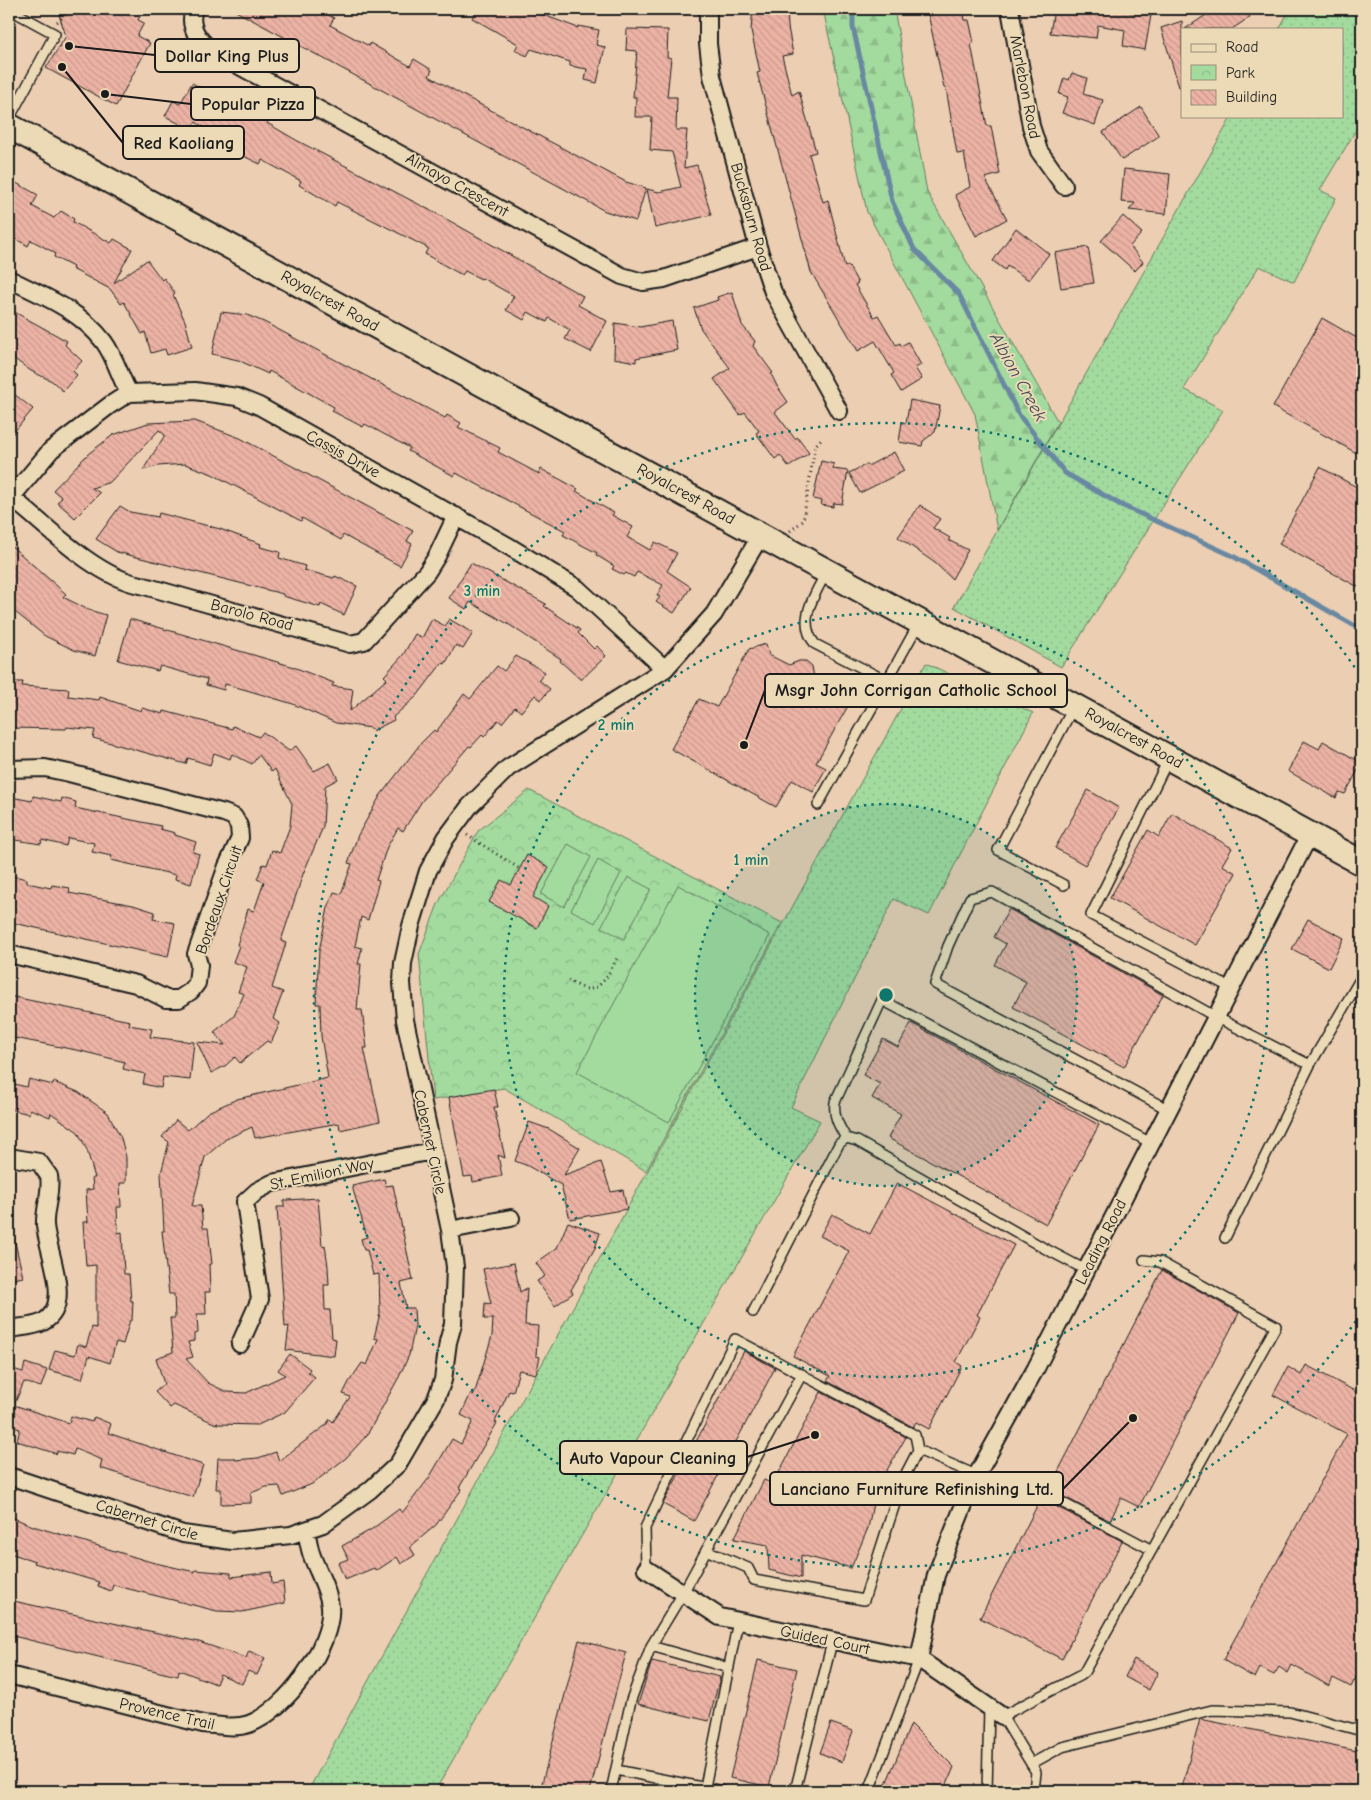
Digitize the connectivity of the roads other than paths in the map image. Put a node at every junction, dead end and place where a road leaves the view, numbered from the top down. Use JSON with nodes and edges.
{"nodes":[{"id":1,"x":9,"y":9,"type":"edge"},
{"id":2,"x":194,"y":9,"type":"edge"},
{"id":3,"x":708,"y":9,"type":"edge"},
{"id":4,"x":1010,"y":9,"type":"edge"},
{"id":5,"x":9,"y":118,"type":"edge"},
{"id":6,"x":9,"y":126,"type":"edge"},
{"id":7,"x":1064,"y":186,"type":"dead end"},
{"id":8,"x":758,"y":248,"type":"junction"},
{"id":9,"x":9,"y":279,"type":"edge"},
{"id":10,"x":129,"y":393,"type":"junction"},
{"id":11,"x":838,"y":411,"type":"dead end"},
{"id":12,"x":10,"y":498,"type":"edge"},
{"id":13,"x":456,"y":516,"type":"junction"},
{"id":14,"x":761,"y":536,"type":"junction"},
{"id":15,"x":827,"y":571,"type":"junction"},
{"id":16,"x":920,"y":622,"type":"junction"},
{"id":17,"x":665,"y":670,"type":"junction"},
{"id":18,"x":887,"y":681,"type":"junction"},
{"id":19,"x":1074,"y":706,"type":"junction"},
{"id":20,"x":1169,"y":758,"type":"junction"},
{"id":21,"x":9,"y":769,"type":"edge"},
{"id":22,"x":818,"y":805,"type":"dead end"},
{"id":23,"x":1310,"y":834,"type":"junction"},
{"id":24,"x":1362,"y":862,"type":"edge"},
{"id":25,"x":1064,"y":885,"type":"dead end"},
{"id":26,"x":9,"y":954,"type":"edge"},
{"id":27,"x":1362,"y":976,"type":"edge"},
{"id":28,"x":1231,"y":988,"type":"junction"},
{"id":29,"x":1216,"y":1017,"type":"junction"},
{"id":30,"x":1310,"y":1065,"type":"junction"},
{"id":31,"x":1169,"y":1110,"type":"junction"},
{"id":32,"x":846,"y":1138,"type":"junction"},
{"id":33,"x":1151,"y":1143,"type":"junction"},
{"id":34,"x":432,"y":1151,"type":"junction"},
{"id":35,"x":9,"y":1157,"type":"edge"},
{"id":36,"x":511,"y":1218,"type":"dead end"},
{"id":37,"x":450,"y":1230,"type":"junction"},
{"id":38,"x":1226,"y":1238,"type":"dead end"},
{"id":39,"x":1144,"y":1260,"type":"dead end"},
{"id":40,"x":1362,"y":1263,"type":"edge"},
{"id":41,"x":1362,"y":1269,"type":"edge"},
{"id":42,"x":1086,"y":1270,"type":"junction"},
{"id":43,"x":753,"y":1312,"type":"dead end"},
{"id":44,"x":9,"y":1329,"type":"edge"},
{"id":45,"x":240,"y":1344,"type":"dead end"},
{"id":46,"x":802,"y":1374,"type":"junction"},
{"id":47,"x":918,"y":1450,"type":"junction"},
{"id":48,"x":9,"y":1476,"type":"edge"},
{"id":49,"x":974,"y":1479,"type":"junction"},
{"id":50,"x":306,"y":1530,"type":"junction"},
{"id":51,"x":706,"y":1550,"type":"junction"},
{"id":52,"x":1152,"y":1550,"type":"junction"},
{"id":53,"x":646,"y":1569,"type":"joint"},
{"id":54,"x":683,"y":1593,"type":"junction"},
{"id":55,"x":738,"y":1621,"type":"junction"},
{"id":56,"x":832,"y":1642,"type":"junction"},
{"id":57,"x":651,"y":1646,"type":"junction"},
{"id":58,"x":919,"y":1659,"type":"junction"},
{"id":59,"x":729,"y":1668,"type":"junction"},
{"id":60,"x":9,"y":1675,"type":"edge"},
{"id":61,"x":995,"y":1712,"type":"junction"},
{"id":62,"x":1362,"y":1731,"type":"edge"},
{"id":63,"x":1031,"y":1764,"type":"junction"},
{"id":64,"x":616,"y":1770,"type":"junction"},
{"id":65,"x":705,"y":1787,"type":"junction"},
{"id":66,"x":611,"y":1791,"type":"edge"},
{"id":67,"x":722,"y":1791,"type":"edge"},
{"id":68,"x":795,"y":1791,"type":"edge"},
{"id":69,"x":869,"y":1791,"type":"edge"},
{"id":70,"x":986,"y":1791,"type":"edge"},
{"id":71,"x":1034,"y":1791,"type":"edge"}],
"edges":[{"from":1,"to":5,"type":"lane"},
{"from":2,"to":8,"type":"street","name":"Almayo Crescent"},
{"from":3,"to":8,"type":"street","name":"Bucksburn Road"},
{"from":4,"to":7,"type":"street","name":"Marlebon Road"},
{"from":6,"to":14,"type":"street","name":"Royalcrest Road"},
{"from":8,"to":11,"type":"street","name":"Bucksburn Road"},
{"from":9,"to":10,"type":"street"},
{"from":10,"to":12,"type":"street","name":"Cassis Drive"},
{"from":10,"to":13,"type":"street","name":"Cassis Drive"},
{"from":12,"to":13,"type":"street","name":"Barolo Road"},
{"from":13,"to":17,"type":"street","name":"Cassis Drive"},
{"from":14,"to":15,"type":"street","name":"Royalcrest Road"},
{"from":14,"to":17,"type":"street","name":"Cabernet Circle"},
{"from":15,"to":16,"type":"street","name":"Royalcrest Road"},
{"from":15,"to":18,"type":"lane"},
{"from":16,"to":18,"type":"lane"},
{"from":16,"to":19,"type":"street","name":"Royalcrest Road"},
{"from":17,"to":34,"type":"street","name":"Cabernet Circle"},
{"from":18,"to":22,"type":"lane"},
{"from":19,"to":20,"type":"street","name":"Royalcrest Road"},
{"from":19,"to":25,"type":"lane"},
{"from":20,"to":23,"type":"street","name":"Royalcrest Road"},
{"from":20,"to":28,"type":"lane"},
{"from":21,"to":26,"type":"street","name":"Bordeaux Circuit"},
{"from":23,"to":24,"type":"street","name":"Royalcrest Road"},
{"from":23,"to":28,"type":"street","name":"Leading Road"},
{"from":27,"to":30,"type":"lane"},
{"from":28,"to":29,"type":"street","name":"Leading Road"},
{"from":29,"to":30,"type":"lane"},
{"from":29,"to":31,"type":"street","name":"Leading Road"},
{"from":29,"to":31,"type":"lane"},
{"from":30,"to":38,"type":"lane"},
{"from":31,"to":33,"type":"street","name":"Leading Road"},
{"from":32,"to":33,"type":"lane"},
{"from":32,"to":42,"type":"lane"},
{"from":32,"to":43,"type":"lane"},
{"from":33,"to":42,"type":"street","name":"Leading Road"},
{"from":34,"to":37,"type":"street","name":"Cabernet Circle"},
{"from":34,"to":45,"type":"street","name":"St. Emilion Way"},
{"from":35,"to":44,"type":"street"},
{"from":36,"to":37,"type":"street"},
{"from":37,"to":50,"type":"street","name":"Cabernet Circle"},
{"from":39,"to":52,"type":"lane"},
{"from":40,"to":41,"type":"lane"},
{"from":42,"to":49,"type":"street","name":"Leading Road"},
{"from":46,"to":47,"type":"lane"},
{"from":46,"to":51,"type":"lane"},
{"from":46,"to":53,"type":"lane"},
{"from":47,"to":49,"type":"lane"},
{"from":47,"to":51,"type":"lane"},
{"from":48,"to":50,"type":"street","name":"Cabernet Circle"},
{"from":49,"to":52,"type":"lane"},
{"from":49,"to":58,"type":"street","name":"Leading Road"},
{"from":50,"to":60,"type":"street","name":"Provence Trail"},
{"from":51,"to":54,"type":"lane"},
{"from":52,"to":61,"type":"lane"},
{"from":53,"to":54,"type":"street","name":"Guided Court"},
{"from":54,"to":55,"type":"street","name":"Guided Court"},
{"from":54,"to":57,"type":"lane"},
{"from":55,"to":56,"type":"street","name":"Guided Court"},
{"from":55,"to":59,"type":"lane"},
{"from":56,"to":58,"type":"street","name":"Guided Court"},
{"from":56,"to":68,"type":"lane"},
{"from":57,"to":59,"type":"lane"},
{"from":57,"to":64,"type":"lane"},
{"from":58,"to":61,"type":"street","name":"Guided Court"},
{"from":58,"to":69,"type":"lane"},
{"from":59,"to":65,"type":"lane"},
{"from":61,"to":63,"type":"lane"},
{"from":61,"to":70,"type":"lane"},
{"from":62,"to":63,"type":"lane"},
{"from":63,"to":71,"type":"lane"},
{"from":64,"to":65,"type":"lane"},
{"from":64,"to":66,"type":"lane"},
{"from":65,"to":67,"type":"lane"}]}
